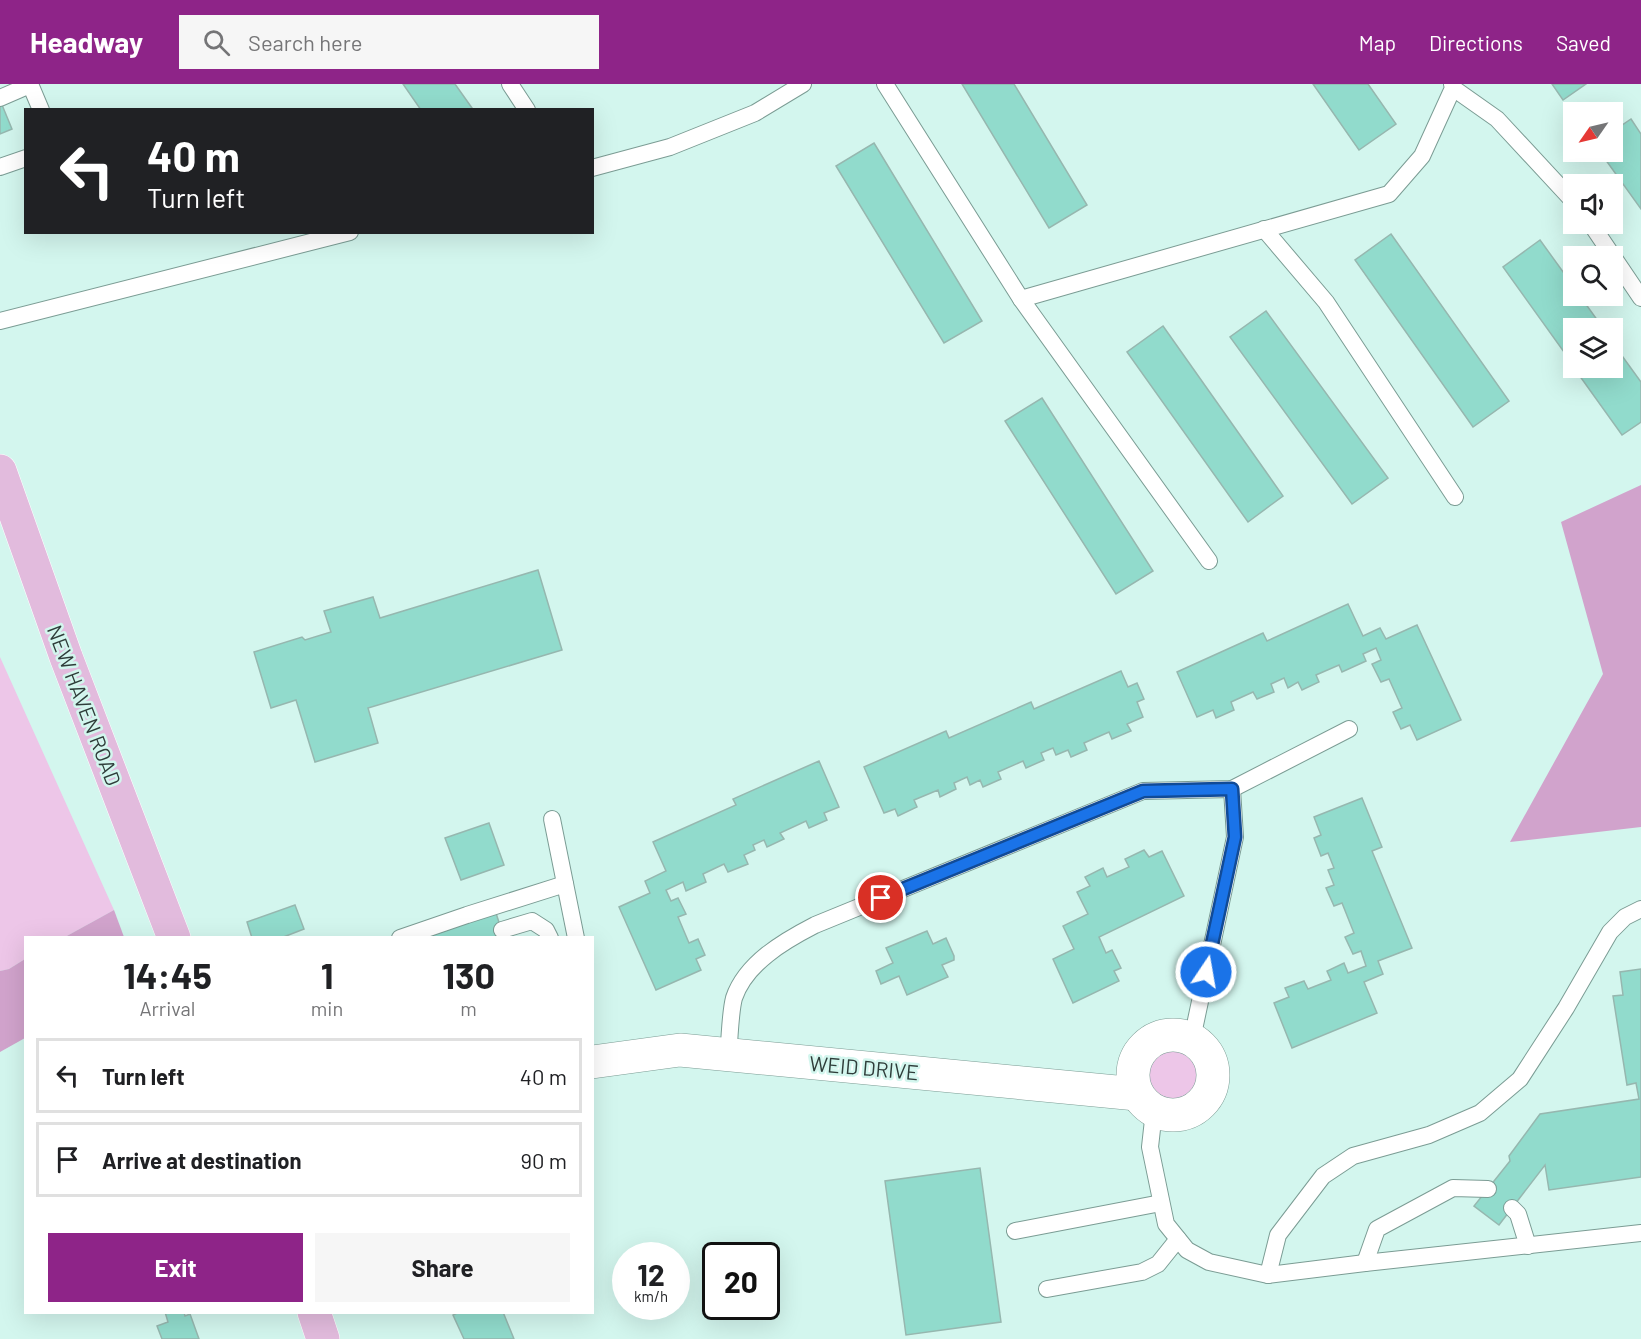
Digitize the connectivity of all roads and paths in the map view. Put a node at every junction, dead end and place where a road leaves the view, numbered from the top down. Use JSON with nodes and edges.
{"nodes":[{"id":1,"x":30,"y":84,"type":"edge"},
{"id":2,"x":510,"y":84,"type":"edge"},
{"id":3,"x":803,"y":84,"type":"edge"},
{"id":4,"x":885,"y":84,"type":"edge"},
{"id":5,"x":1453,"y":86,"type":"edge"},
{"id":6,"x":0,"y":98,"type":"edge"},
{"id":7,"x":40,"y":108,"type":"edge"},
{"id":8,"x":526,"y":108,"type":"edge"},
{"id":9,"x":24,"y":159,"type":"edge"},
{"id":10,"x":0,"y":167,"type":"edge"},
{"id":11,"x":594,"y":167,"type":"edge"},
{"id":12,"x":1563,"y":190,"type":"edge"},
{"id":13,"x":1264,"y":229,"type":"junction"},
{"id":14,"x":342,"y":234,"type":"edge"},
{"id":15,"x":1598,"y":234,"type":"edge"},
{"id":16,"x":1641,"y":298,"type":"edge"},
{"id":17,"x":1021,"y":299,"type":"junction"},
{"id":18,"x":0,"y":321,"type":"edge"},
{"id":19,"x":0,"y":471,"type":"edge"},
{"id":20,"x":1455,"y":497,"type":"dead end"},
{"id":21,"x":1209,"y":561,"type":"dead end"},
{"id":22,"x":1349,"y":729,"type":"dead end"},
{"id":23,"x":1232,"y":789,"type":"junction"},
{"id":24,"x":552,"y":819,"type":"dead end"},
{"id":25,"x":565,"y":884,"type":"junction"},
{"id":26,"x":1641,"y":909,"type":"edge"},
{"id":27,"x":502,"y":930,"type":"dead end"},
{"id":28,"x":173,"y":936,"type":"edge"},
{"id":29,"x":406,"y":936,"type":"edge"},
{"id":30,"x":549,"y":936,"type":"edge"},
{"id":31,"x":576,"y":936,"type":"edge"},
{"id":32,"x":1192,"y":1040,"type":"junction"},
{"id":33,"x":728,"y":1054,"type":"junction"},
{"id":34,"x":594,"y":1062,"type":"edge"},
{"id":35,"x":1146,"y":1102,"type":"junction"},
{"id":36,"x":1488,"y":1189,"type":"dead end"},
{"id":37,"x":1161,"y":1203,"type":"junction"},
{"id":38,"x":1512,"y":1208,"type":"dead end"},
{"id":39,"x":1015,"y":1231,"type":"dead end"},
{"id":40,"x":1641,"y":1233,"type":"edge"},
{"id":41,"x":1178,"y":1239,"type":"junction"},
{"id":42,"x":1528,"y":1246,"type":"junction"},
{"id":43,"x":1365,"y":1263,"type":"junction"},
{"id":44,"x":1268,"y":1275,"type":"junction"},
{"id":45,"x":1047,"y":1289,"type":"dead end"},
{"id":46,"x":315,"y":1314,"type":"edge"},
{"id":47,"x":323,"y":1339,"type":"edge"}],
"edges":[{"from":1,"to":6,"type":"lane"},
{"from":1,"to":7,"type":"lane"},
{"from":2,"to":8,"type":"lane"},
{"from":3,"to":11,"type":"lane"},
{"from":4,"to":17,"type":"lane"},
{"from":5,"to":12,"type":"lane"},
{"from":5,"to":13,"type":"lane"},
{"from":9,"to":10,"type":"lane"},
{"from":13,"to":17,"type":"lane"},
{"from":13,"to":20,"type":"lane"},
{"from":14,"to":18,"type":"lane"},
{"from":15,"to":16,"type":"lane"},
{"from":17,"to":21,"type":"lane"},
{"from":19,"to":28,"type":"main road","name":"NEW HAVEN ROAD"},
{"from":22,"to":23,"type":"lane"},
{"from":23,"to":32,"type":"lane"},
{"from":23,"to":33,"type":"lane"},
{"from":24,"to":25,"type":"lane"},
{"from":25,"to":29,"type":"lane"},
{"from":25,"to":31,"type":"lane"},
{"from":26,"to":44,"type":"lane"},
{"from":27,"to":30,"type":"lane"},
{"from":32,"to":35,"type":"street"},
{"from":32,"to":35,"type":"street","name":"WEID DRIVE"},
{"from":33,"to":34,"type":"street","name":"WEID DRIVE"},
{"from":33,"to":35,"type":"street","name":"WEID DRIVE"},
{"from":35,"to":37,"type":"lane"},
{"from":36,"to":43,"type":"lane"},
{"from":37,"to":39,"type":"lane"},
{"from":37,"to":41,"type":"lane"},
{"from":38,"to":42,"type":"lane"},
{"from":40,"to":42,"type":"lane"},
{"from":41,"to":44,"type":"lane"},
{"from":41,"to":45,"type":"lane"},
{"from":42,"to":43,"type":"lane"},
{"from":43,"to":44,"type":"lane"},
{"from":46,"to":47,"type":"main road"}]}
